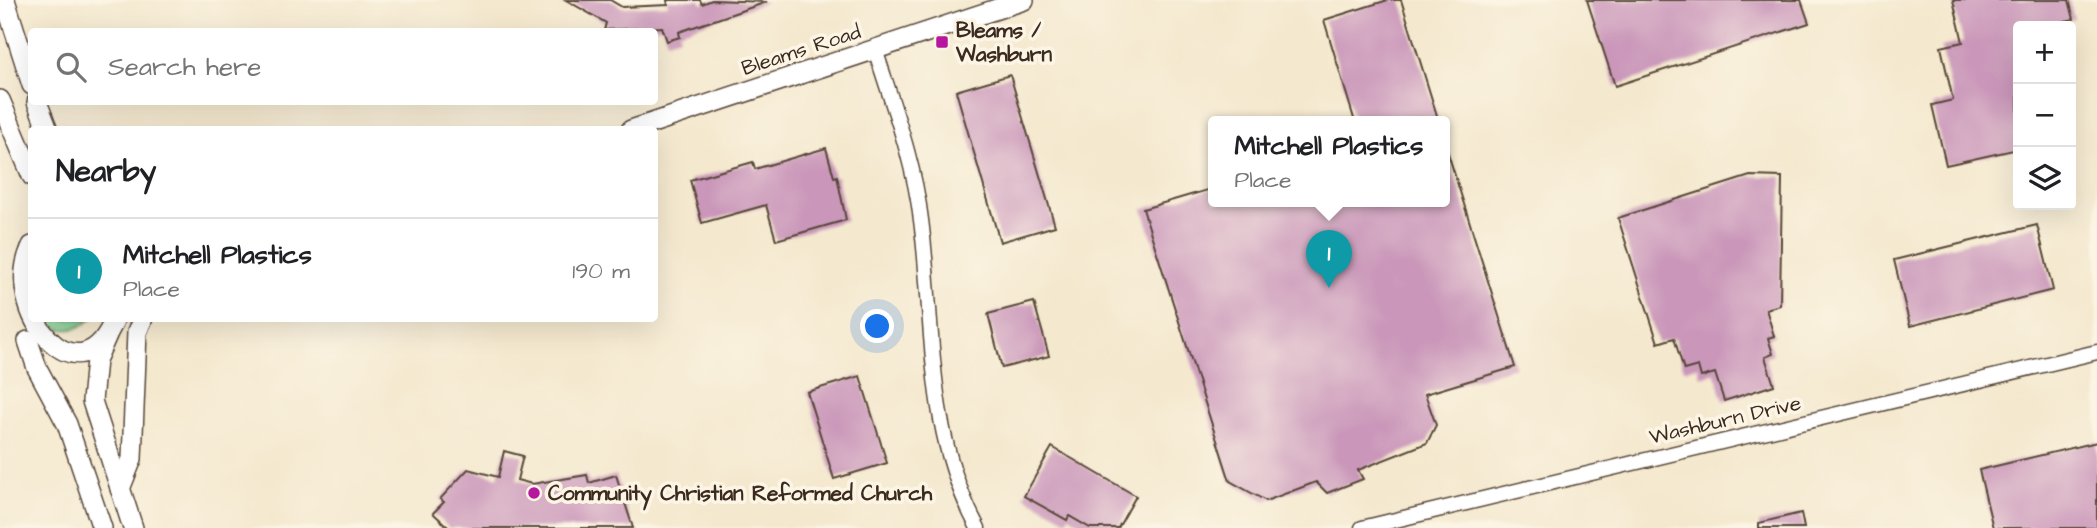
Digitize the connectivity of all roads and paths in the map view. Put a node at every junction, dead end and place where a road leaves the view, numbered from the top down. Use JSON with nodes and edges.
{"nodes":[{"id":1,"x":5,"y":0,"type":"edge"},
{"id":2,"x":1024,"y":0,"type":"edge"},
{"id":3,"x":874,"y":50,"type":"junction"},
{"id":4,"x":28,"y":72,"type":"edge"},
{"id":5,"x":0,"y":100,"type":"edge"},
{"id":6,"x":38,"y":105,"type":"edge"},
{"id":7,"x":46,"y":126,"type":"edge"},
{"id":8,"x":643,"y":126,"type":"edge"},
{"id":9,"x":28,"y":166,"type":"edge"},
{"id":10,"x":19,"y":258,"type":"edge"},
{"id":11,"x":7,"y":298,"type":"dead end"},
{"id":12,"x":133,"y":322,"type":"edge"},
{"id":13,"x":141,"y":322,"type":"edge"},
{"id":14,"x":112,"y":325,"type":"edge"},
{"id":15,"x":2097,"y":352,"type":"edge"},
{"id":16,"x":120,"y":489,"type":"junction"},
{"id":17,"x":102,"y":528,"type":"edge"},
{"id":18,"x":133,"y":528,"type":"edge"},
{"id":19,"x":978,"y":528,"type":"edge"},
{"id":20,"x":1362,"y":528,"type":"edge"}],
"edges":[{"from":1,"to":4,"type":"main road"},
{"from":2,"to":3,"type":"main road","name":"Bleams Road"},
{"from":3,"to":8,"type":"main road","name":"Bleams Road"},
{"from":3,"to":19,"type":"street"},
{"from":5,"to":9,"type":"main road"},
{"from":6,"to":7,"type":"main road"},
{"from":10,"to":11,"type":"main road"},
{"from":12,"to":14,"type":"main road"},
{"from":13,"to":16,"type":"main road"},
{"from":14,"to":16,"type":"main road"},
{"from":14,"to":17,"type":"main road"},
{"from":15,"to":20,"type":"street","name":"Washburn Drive"},
{"from":16,"to":18,"type":"main road"}]}
